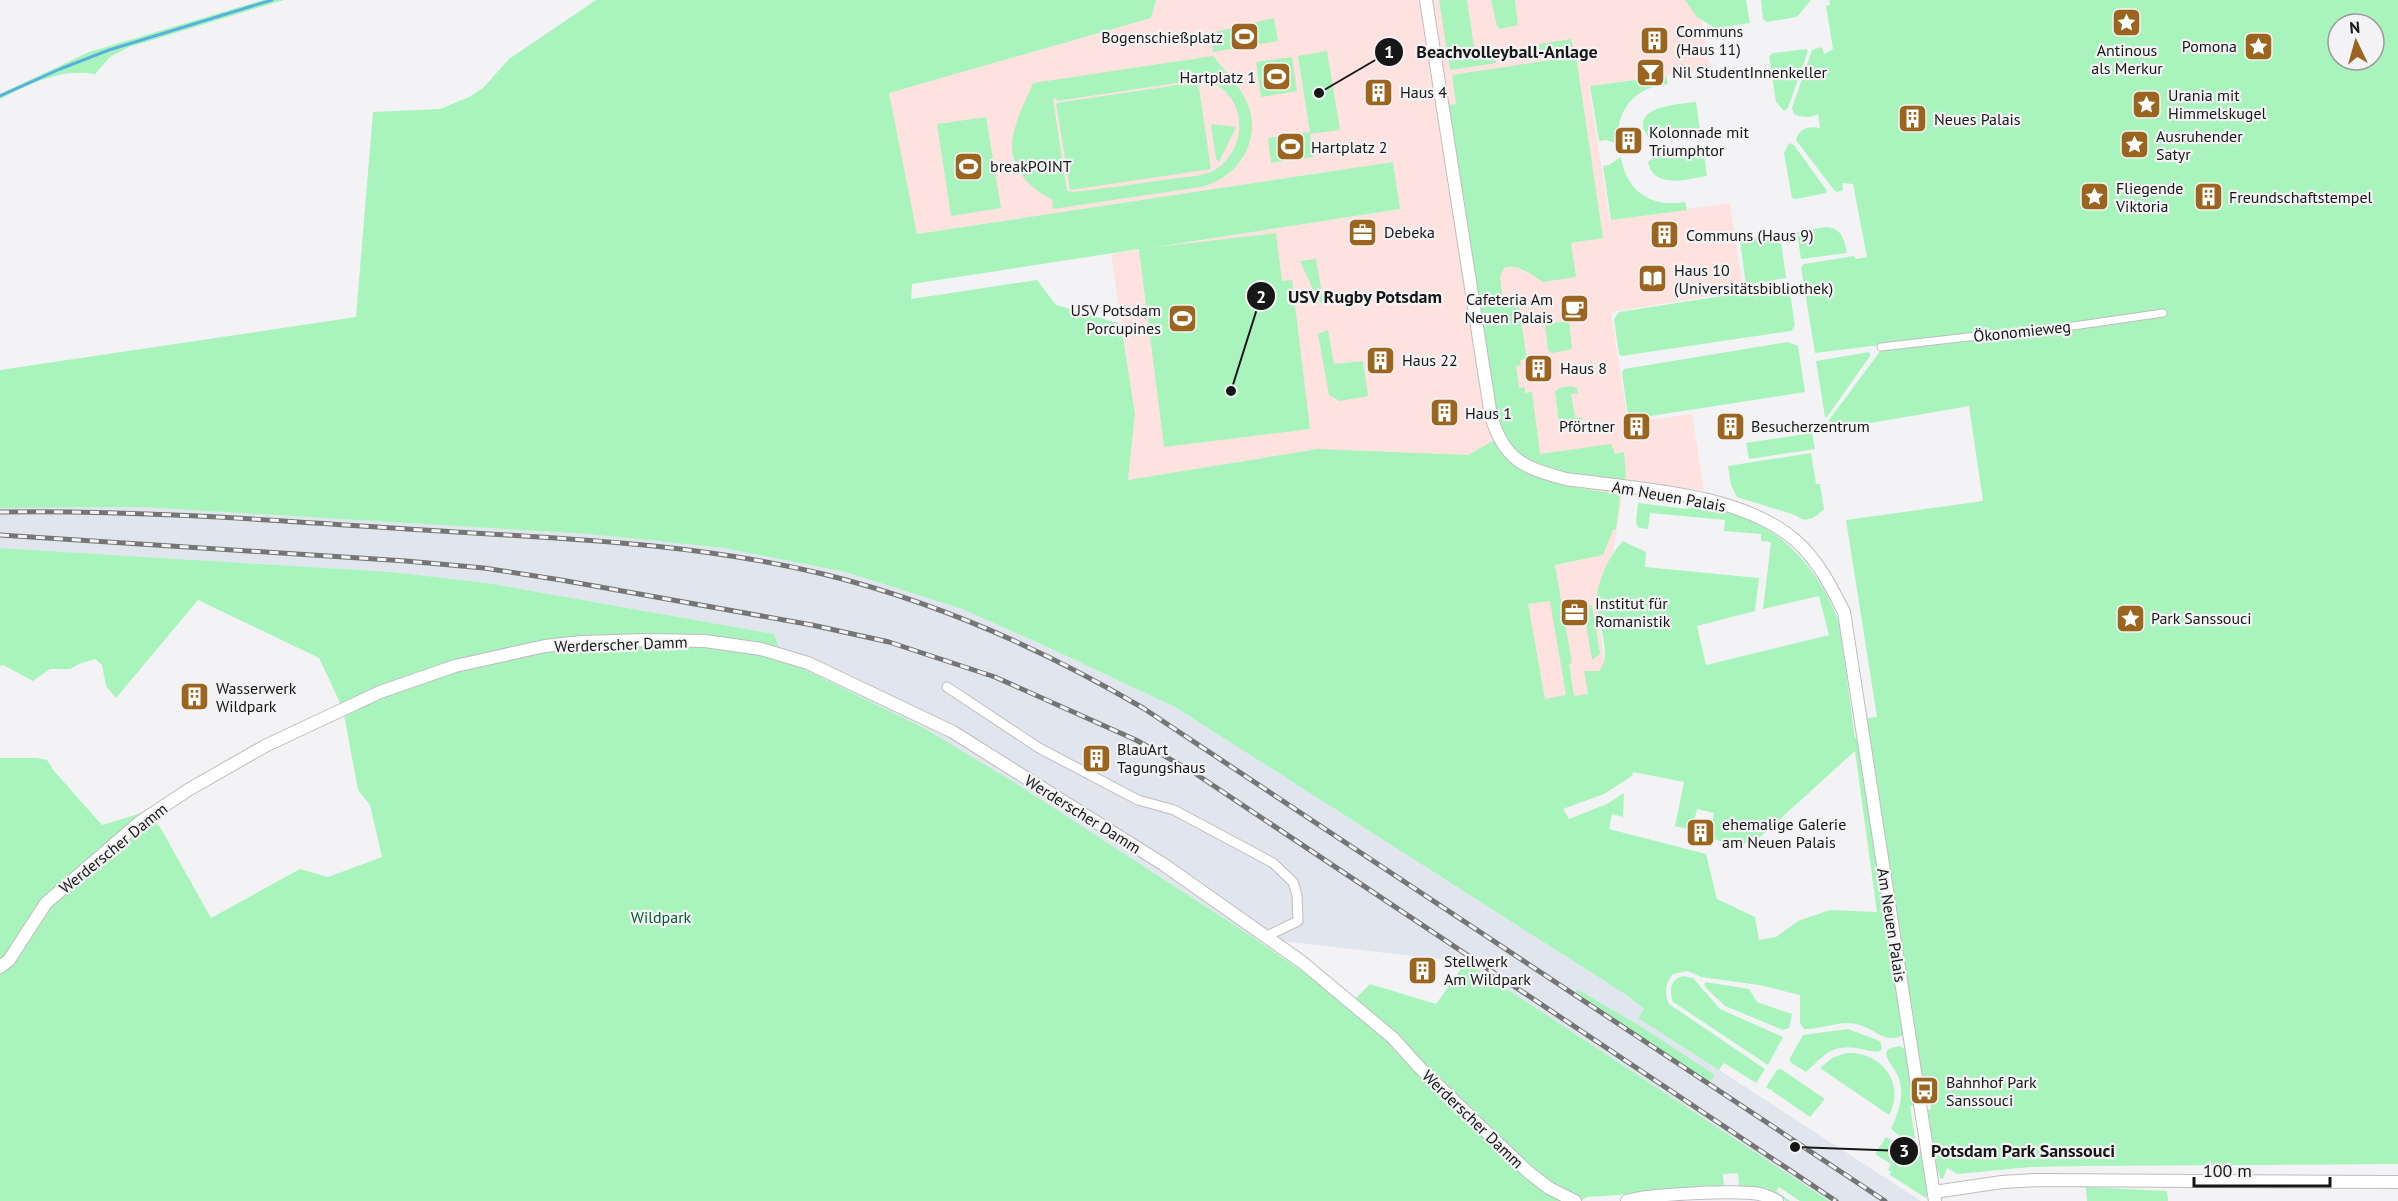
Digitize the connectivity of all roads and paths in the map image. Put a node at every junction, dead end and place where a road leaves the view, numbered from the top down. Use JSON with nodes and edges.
{"nodes":[{"id":1,"x":1426,"y":0,"type":"edge"},
{"id":2,"x":2163,"y":313,"type":"dead end"},
{"id":3,"x":1881,"y":347,"type":"dead end"},
{"id":4,"x":946,"y":687,"type":"dead end"},
{"id":5,"x":1267,"y":936,"type":"junction"},
{"id":6,"x":0,"y":967,"type":"edge"},
{"id":7,"x":2398,"y":1182,"type":"edge"},
{"id":8,"x":1934,"y":1197,"type":"edge"},
{"id":9,"x":1575,"y":1201,"type":"edge"},
{"id":10,"x":1627,"y":1201,"type":"edge"},
{"id":11,"x":1777,"y":1201,"type":"edge"}],
"edges":[{"from":1,"to":8,"type":"street","name":"Am Neuen Palais"},
{"from":2,"to":3,"type":"street","name":"Ökonomieweg"},
{"from":4,"to":5,"type":"street","name":"Werderscher Damm"},
{"from":5,"to":6,"type":"street","name":"Werderscher Damm"},
{"from":5,"to":9,"type":"street","name":"Werderscher Damm"},
{"from":7,"to":8,"type":"street"},
{"from":10,"to":11,"type":"street"}]}
